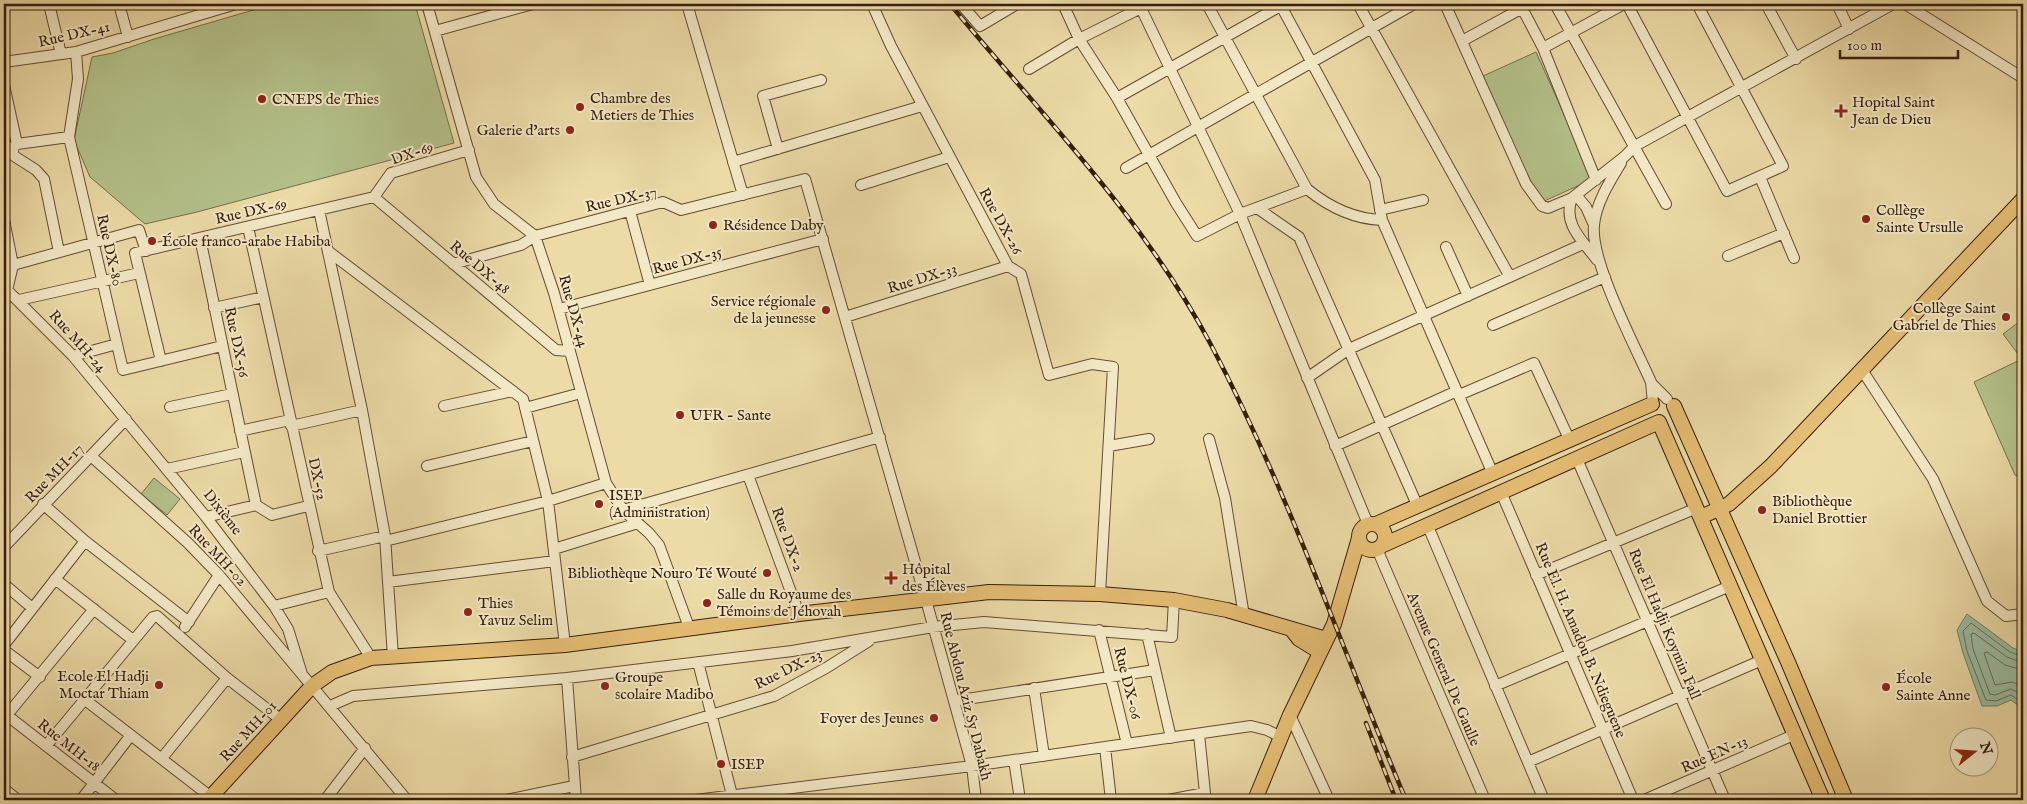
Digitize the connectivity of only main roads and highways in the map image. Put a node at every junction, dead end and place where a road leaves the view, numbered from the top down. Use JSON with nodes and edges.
{"nodes":[{"id":1,"x":2023,"y":199,"type":"edge"},
{"id":2,"x":1653,"y":403,"type":"junction"},
{"id":3,"x":1671,"y":403,"type":"junction"},
{"id":4,"x":1659,"y":422,"type":"junction"},
{"id":5,"x":1723,"y":509,"type":"junction"},
{"id":6,"x":1701,"y":518,"type":"junction"},
{"id":7,"x":1372,"y":524,"type":"junction"},
{"id":8,"x":1359,"y":538,"type":"junction"},
{"id":9,"x":1378,"y":548,"type":"junction"},
{"id":10,"x":1350,"y":576,"type":"junction"},
{"id":11,"x":1292,"y":630,"type":"junction"},
{"id":12,"x":1326,"y":639,"type":"junction"},
{"id":13,"x":1320,"y":652,"type":"junction"},
{"id":14,"x":210,"y":798,"type":"edge"},
{"id":15,"x":1843,"y":799,"type":"edge"},
{"id":16,"x":1255,"y":800,"type":"edge"},
{"id":17,"x":1823,"y":800,"type":"edge"}],
"edges":[{"from":1,"to":5,"type":"main road"},
{"from":2,"to":3,"type":"main road"},
{"from":2,"to":4,"type":"main road"},
{"from":2,"to":7,"type":"main road"},
{"from":3,"to":4,"type":"main road"},
{"from":3,"to":5,"type":"main road"},
{"from":4,"to":6,"type":"main road"},
{"from":4,"to":9,"type":"main road"},
{"from":5,"to":6,"type":"main road"},
{"from":5,"to":15,"type":"main road"},
{"from":6,"to":17,"type":"main road"},
{"from":7,"to":8,"type":"main road"},
{"from":7,"to":9,"type":"main road"},
{"from":8,"to":9,"type":"main road"},
{"from":8,"to":10,"type":"main road"},
{"from":9,"to":10,"type":"main road"},
{"from":10,"to":12,"type":"main road"},
{"from":11,"to":12,"type":"main road"},
{"from":11,"to":13,"type":"main road"},
{"from":11,"to":14,"type":"main road","name":"Rue MH-01"},
{"from":12,"to":13,"type":"main road"},
{"from":13,"to":16,"type":"main road"}]}
